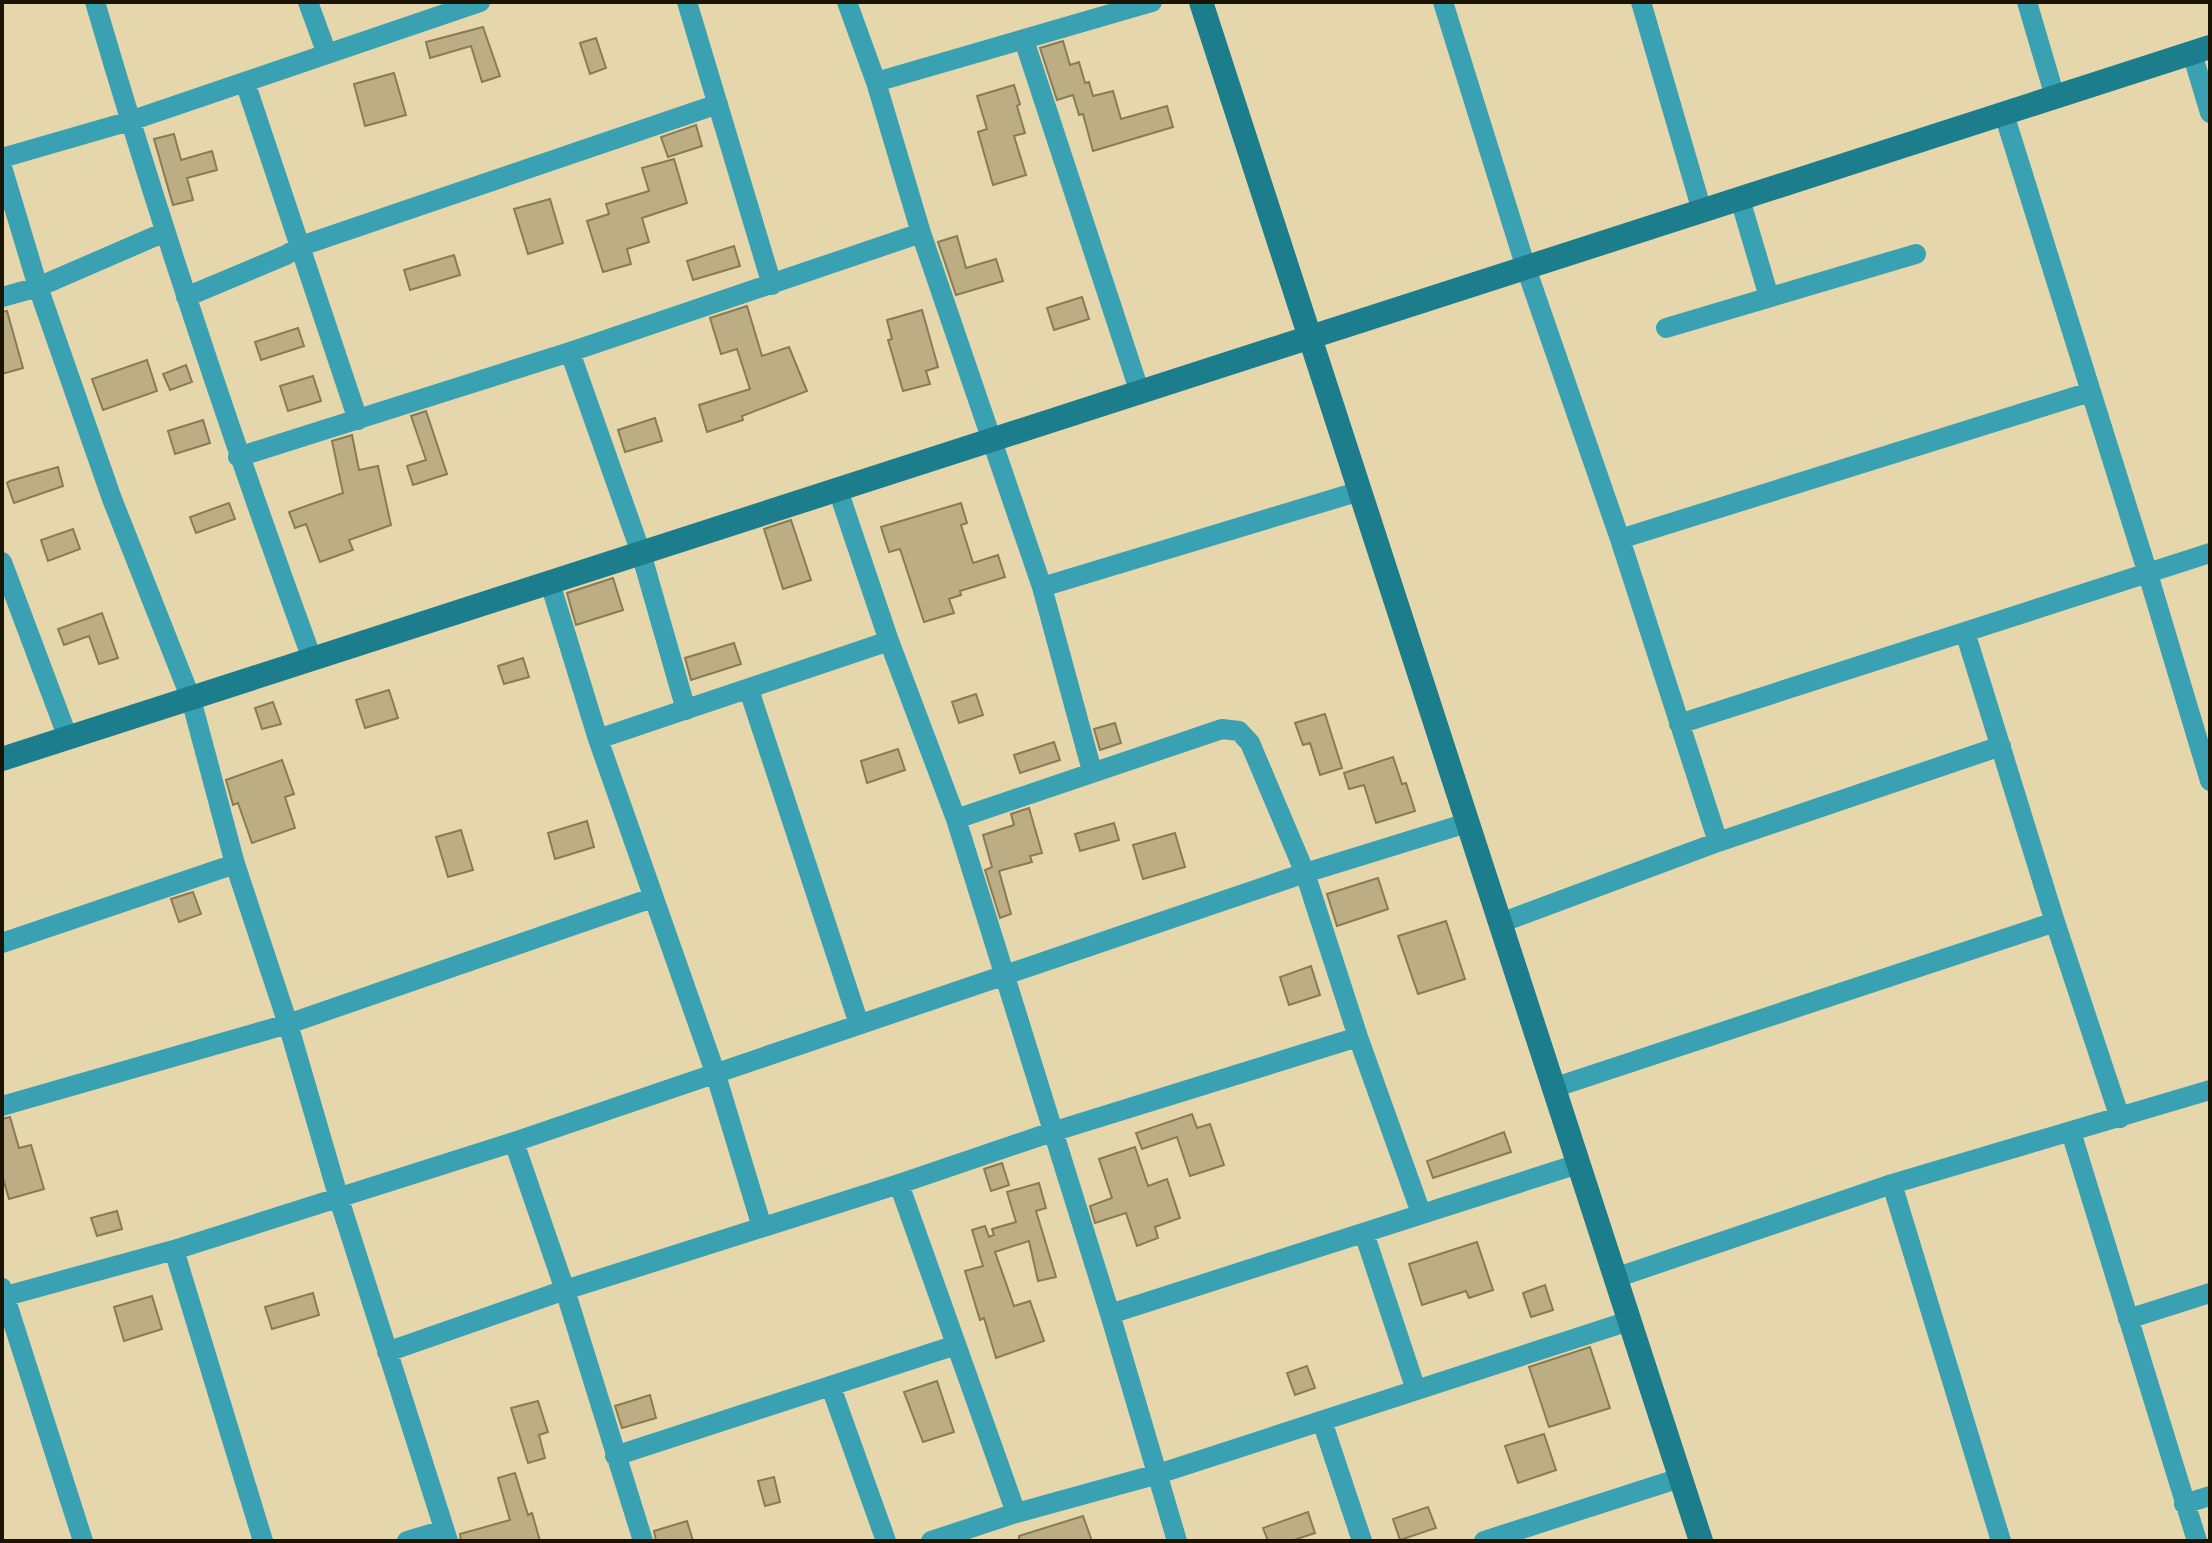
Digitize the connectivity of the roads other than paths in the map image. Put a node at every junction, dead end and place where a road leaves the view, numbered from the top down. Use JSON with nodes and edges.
{"nodes":[{"id":1,"x":95,"y":2,"type":"edge"},
{"id":2,"x":308,"y":2,"type":"edge"},
{"id":3,"x":480,"y":2,"type":"edge"},
{"id":4,"x":687,"y":2,"type":"edge"},
{"id":5,"x":847,"y":2,"type":"edge"},
{"id":6,"x":1152,"y":2,"type":"edge"},
{"id":7,"x":1201,"y":2,"type":"edge"},
{"id":8,"x":1443,"y":2,"type":"edge"},
{"id":9,"x":2027,"y":2,"type":"edge"},
{"id":10,"x":1647,"y":4,"type":"edge"},
{"id":11,"x":1024,"y":40,"type":"junction"},
{"id":12,"x":2201,"y":50,"type":"edge"},
{"id":13,"x":327,"y":54,"type":"junction"},
{"id":14,"x":245,"y":82,"type":"junction"},
{"id":15,"x":876,"y":82,"type":"junction"},
{"id":16,"x":2055,"y":97,"type":"junction"},
{"id":17,"x":718,"y":104,"type":"junction"},
{"id":18,"x":2210,"y":113,"type":"edge"},
{"id":19,"x":2004,"y":114,"type":"junction"},
{"id":20,"x":130,"y":121,"type":"junction"},
{"id":21,"x":2,"y":158,"type":"edge"},
{"id":22,"x":2,"y":167,"type":"edge"},
{"id":23,"x":1740,"y":199,"type":"junction"},
{"id":24,"x":1702,"y":211,"type":"junction"},
{"id":25,"x":165,"y":232,"type":"junction"},
{"id":26,"x":921,"y":233,"type":"junction"},
{"id":27,"x":301,"y":246,"type":"junction"},
{"id":28,"x":1916,"y":254,"type":"dead end"},
{"id":29,"x":1526,"y":268,"type":"junction"},
{"id":30,"x":772,"y":285,"type":"junction"},
{"id":31,"x":38,"y":287,"type":"junction"},
{"id":32,"x":2,"y":297,"type":"edge"},
{"id":33,"x":186,"y":297,"type":"junction"},
{"id":34,"x":1769,"y":297,"type":"junction"},
{"id":35,"x":1666,"y":328,"type":"dead end"},
{"id":36,"x":1310,"y":338,"type":"junction"},
{"id":37,"x":570,"y":352,"type":"junction"},
{"id":38,"x":2090,"y":392,"type":"junction"},
{"id":39,"x":1140,"y":393,"type":"junction"},
{"id":40,"x":358,"y":420,"type":"junction"},
{"id":41,"x":991,"y":440,"type":"junction"},
{"id":42,"x":238,"y":457,"type":"junction"},
{"id":43,"x":838,"y":490,"type":"junction"},
{"id":44,"x":1360,"y":491,"type":"junction"},
{"id":45,"x":1620,"y":539,"type":"junction"},
{"id":46,"x":641,"y":553,"type":"junction"},
{"id":47,"x":2210,"y":553,"type":"edge"},
{"id":48,"x":2,"y":562,"type":"edge"},
{"id":49,"x":2148,"y":574,"type":"junction"},
{"id":50,"x":550,"y":583,"type":"junction"},
{"id":51,"x":1042,"y":587,"type":"junction"},
{"id":52,"x":1965,"y":632,"type":"junction"},
{"id":53,"x":889,"y":641,"type":"junction"},
{"id":54,"x":312,"y":659,"type":"junction"},
{"id":55,"x":749,"y":690,"type":"junction"},
{"id":56,"x":191,"y":699,"type":"junction"},
{"id":57,"x":686,"y":710,"type":"junction"},
{"id":58,"x":1679,"y":724,"type":"junction"},
{"id":59,"x":68,"y":738,"type":"junction"},
{"id":60,"x":598,"y":739,"type":"junction"},
{"id":61,"x":2001,"y":746,"type":"junction"},
{"id":62,"x":2206,"y":758,"type":"edge"},
{"id":63,"x":2,"y":759,"type":"edge"},
{"id":64,"x":1092,"y":771,"type":"junction"},
{"id":65,"x":2210,"y":781,"type":"edge"},
{"id":66,"x":956,"y":819,"type":"junction"},
{"id":67,"x":1467,"y":823,"type":"junction"},
{"id":68,"x":1718,"y":842,"type":"junction"},
{"id":69,"x":235,"y":864,"type":"junction"},
{"id":70,"x":1305,"y":873,"type":"junction"},
{"id":71,"x":652,"y":898,"type":"junction"},
{"id":72,"x":2055,"y":922,"type":"junction"},
{"id":73,"x":1500,"y":923,"type":"junction"},
{"id":74,"x":2,"y":943,"type":"edge"},
{"id":75,"x":1006,"y":977,"type":"junction"},
{"id":76,"x":288,"y":1024,"type":"junction"},
{"id":77,"x":859,"y":1024,"type":"junction"},
{"id":78,"x":1358,"y":1037,"type":"junction"},
{"id":79,"x":715,"y":1072,"type":"junction"},
{"id":80,"x":1553,"y":1088,"type":"junction"},
{"id":81,"x":2210,"y":1090,"type":"edge"},
{"id":82,"x":2,"y":1106,"type":"edge"},
{"id":83,"x":2120,"y":1118,"type":"junction"},
{"id":84,"x":1052,"y":1132,"type":"junction"},
{"id":85,"x":2071,"y":1132,"type":"junction"},
{"id":86,"x":514,"y":1142,"type":"junction"},
{"id":87,"x":1578,"y":1164,"type":"junction"},
{"id":88,"x":899,"y":1184,"type":"junction"},
{"id":89,"x":1892,"y":1184,"type":"junction"},
{"id":90,"x":339,"y":1199,"type":"junction"},
{"id":91,"x":1421,"y":1213,"type":"junction"},
{"id":92,"x":762,"y":1227,"type":"junction"},
{"id":93,"x":1364,"y":1233,"type":"junction"},
{"id":94,"x":174,"y":1250,"type":"junction"},
{"id":95,"x":1615,"y":1278,"type":"junction"},
{"id":96,"x":565,"y":1290,"type":"junction"},
{"id":97,"x":2210,"y":1293,"type":"edge"},
{"id":98,"x":3,"y":1294,"type":"edge"},
{"id":99,"x":1110,"y":1314,"type":"junction"},
{"id":100,"x":2128,"y":1319,"type":"junction"},
{"id":101,"x":1629,"y":1321,"type":"junction"},
{"id":102,"x":956,"y":1345,"type":"junction"},
{"id":103,"x":387,"y":1352,"type":"junction"},
{"id":104,"x":831,"y":1387,"type":"junction"},
{"id":105,"x":1416,"y":1390,"type":"junction"},
{"id":106,"x":1322,"y":1421,"type":"junction"},
{"id":107,"x":615,"y":1456,"type":"junction"},
{"id":108,"x":1158,"y":1474,"type":"junction"},
{"id":109,"x":1680,"y":1478,"type":"junction"},
{"id":110,"x":2210,"y":1496,"type":"edge"},
{"id":111,"x":2184,"y":1504,"type":"junction"},
{"id":112,"x":1016,"y":1513,"type":"junction"},
{"id":113,"x":446,"y":1535,"type":"edge"},
{"id":114,"x":83,"y":1541,"type":"edge"},
{"id":115,"x":263,"y":1541,"type":"edge"},
{"id":116,"x":407,"y":1541,"type":"edge"},
{"id":117,"x":643,"y":1541,"type":"edge"},
{"id":118,"x":886,"y":1541,"type":"edge"},
{"id":119,"x":931,"y":1541,"type":"edge"},
{"id":120,"x":1177,"y":1541,"type":"edge"},
{"id":121,"x":1362,"y":1541,"type":"edge"},
{"id":122,"x":1484,"y":1541,"type":"edge"},
{"id":123,"x":1701,"y":1541,"type":"edge"},
{"id":124,"x":2001,"y":1541,"type":"edge"},
{"id":125,"x":2197,"y":1541,"type":"edge"}],
"edges":[{"from":1,"to":20,"type":"street"},
{"from":2,"to":13,"type":"street"},
{"from":3,"to":13,"type":"street"},
{"from":4,"to":17,"type":"street"},
{"from":5,"to":15,"type":"street"},
{"from":6,"to":11,"type":"street"},
{"from":7,"to":36,"type":"street"},
{"from":8,"to":29,"type":"street"},
{"from":9,"to":16,"type":"street"},
{"from":10,"to":24,"type":"street"},
{"from":11,"to":15,"type":"street"},
{"from":11,"to":39,"type":"street"},
{"from":12,"to":16,"type":"street"},
{"from":12,"to":18,"type":"street"},
{"from":13,"to":14,"type":"street"},
{"from":14,"to":20,"type":"street"},
{"from":14,"to":27,"type":"street"},
{"from":15,"to":26,"type":"street"},
{"from":16,"to":19,"type":"street"},
{"from":17,"to":27,"type":"street"},
{"from":17,"to":30,"type":"street"},
{"from":19,"to":23,"type":"street"},
{"from":19,"to":38,"type":"street"},
{"from":20,"to":21,"type":"street"},
{"from":20,"to":25,"type":"street"},
{"from":22,"to":31,"type":"street"},
{"from":23,"to":24,"type":"street"},
{"from":23,"to":34,"type":"street"},
{"from":24,"to":29,"type":"street"},
{"from":25,"to":31,"type":"street"},
{"from":25,"to":33,"type":"street"},
{"from":26,"to":30,"type":"street"},
{"from":26,"to":41,"type":"street"},
{"from":27,"to":33,"type":"street"},
{"from":27,"to":40,"type":"street"},
{"from":28,"to":34,"type":"street"},
{"from":29,"to":36,"type":"street"},
{"from":29,"to":45,"type":"street"},
{"from":30,"to":37,"type":"street"},
{"from":31,"to":32,"type":"street"},
{"from":31,"to":56,"type":"street"},
{"from":33,"to":42,"type":"street"},
{"from":34,"to":35,"type":"street"},
{"from":36,"to":39,"type":"street"},
{"from":36,"to":44,"type":"street"},
{"from":37,"to":40,"type":"street"},
{"from":37,"to":46,"type":"street"},
{"from":38,"to":45,"type":"street"},
{"from":38,"to":49,"type":"street"},
{"from":39,"to":41,"type":"street"},
{"from":40,"to":42,"type":"street"},
{"from":41,"to":43,"type":"street"},
{"from":41,"to":51,"type":"street"},
{"from":42,"to":54,"type":"street"},
{"from":43,"to":46,"type":"street"},
{"from":43,"to":53,"type":"street"},
{"from":44,"to":51,"type":"street"},
{"from":44,"to":67,"type":"street"},
{"from":45,"to":58,"type":"street"},
{"from":46,"to":50,"type":"street"},
{"from":46,"to":57,"type":"street"},
{"from":47,"to":49,"type":"street"},
{"from":48,"to":59,"type":"street"},
{"from":49,"to":52,"type":"street"},
{"from":49,"to":62,"type":"street"},
{"from":50,"to":54,"type":"street"},
{"from":50,"to":60,"type":"street"},
{"from":51,"to":64,"type":"street"},
{"from":52,"to":58,"type":"street"},
{"from":52,"to":61,"type":"street"},
{"from":53,"to":55,"type":"street"},
{"from":53,"to":66,"type":"street"},
{"from":54,"to":56,"type":"street"},
{"from":55,"to":57,"type":"street"},
{"from":55,"to":77,"type":"street"},
{"from":56,"to":59,"type":"street"},
{"from":56,"to":69,"type":"street"},
{"from":57,"to":60,"type":"street"},
{"from":58,"to":68,"type":"street"},
{"from":59,"to":63,"type":"street"},
{"from":60,"to":71,"type":"street"},
{"from":61,"to":68,"type":"street"},
{"from":61,"to":72,"type":"street"},
{"from":62,"to":65,"type":"street"},
{"from":64,"to":66,"type":"street"},
{"from":64,"to":70,"type":"street"},
{"from":66,"to":75,"type":"street"},
{"from":67,"to":70,"type":"street"},
{"from":67,"to":73,"type":"street"},
{"from":68,"to":73,"type":"street"},
{"from":69,"to":74,"type":"street"},
{"from":69,"to":76,"type":"street"},
{"from":70,"to":75,"type":"street"},
{"from":70,"to":78,"type":"street"},
{"from":71,"to":76,"type":"street"},
{"from":71,"to":79,"type":"street"},
{"from":72,"to":80,"type":"street"},
{"from":72,"to":83,"type":"street"},
{"from":73,"to":80,"type":"street"},
{"from":75,"to":77,"type":"street"},
{"from":75,"to":84,"type":"street"},
{"from":76,"to":82,"type":"street"},
{"from":76,"to":90,"type":"street"},
{"from":77,"to":79,"type":"street"},
{"from":78,"to":84,"type":"street"},
{"from":78,"to":91,"type":"street"},
{"from":79,"to":86,"type":"street"},
{"from":79,"to":92,"type":"street"},
{"from":80,"to":87,"type":"street"},
{"from":81,"to":83,"type":"street"},
{"from":83,"to":85,"type":"street"},
{"from":84,"to":88,"type":"street"},
{"from":84,"to":99,"type":"street"},
{"from":85,"to":89,"type":"street"},
{"from":85,"to":100,"type":"street"},
{"from":86,"to":90,"type":"street"},
{"from":86,"to":96,"type":"street"},
{"from":87,"to":91,"type":"street"},
{"from":87,"to":95,"type":"street"},
{"from":88,"to":92,"type":"street"},
{"from":88,"to":102,"type":"street"},
{"from":89,"to":95,"type":"street"},
{"from":89,"to":124,"type":"street"},
{"from":90,"to":94,"type":"street"},
{"from":90,"to":103,"type":"street"},
{"from":91,"to":93,"type":"street"},
{"from":92,"to":96,"type":"street"},
{"from":93,"to":99,"type":"street"},
{"from":93,"to":105,"type":"street"},
{"from":94,"to":98,"type":"street"},
{"from":94,"to":115,"type":"street"},
{"from":95,"to":101,"type":"street"},
{"from":96,"to":103,"type":"street"},
{"from":96,"to":107,"type":"street"},
{"from":97,"to":100,"type":"street"},
{"from":98,"to":114,"type":"street"},
{"from":99,"to":108,"type":"street"},
{"from":100,"to":111,"type":"street"},
{"from":101,"to":105,"type":"street"},
{"from":101,"to":109,"type":"street"},
{"from":102,"to":104,"type":"street"},
{"from":102,"to":112,"type":"street"},
{"from":103,"to":113,"type":"street"},
{"from":104,"to":107,"type":"street"},
{"from":104,"to":118,"type":"street"},
{"from":105,"to":106,"type":"street"},
{"from":106,"to":108,"type":"street"},
{"from":106,"to":121,"type":"street"},
{"from":107,"to":117,"type":"street"},
{"from":108,"to":112,"type":"street"},
{"from":108,"to":120,"type":"street"},
{"from":109,"to":122,"type":"street"},
{"from":109,"to":123,"type":"street"},
{"from":110,"to":111,"type":"street"},
{"from":111,"to":125,"type":"street"},
{"from":112,"to":119,"type":"street"},
{"from":113,"to":116,"type":"street"}]}
